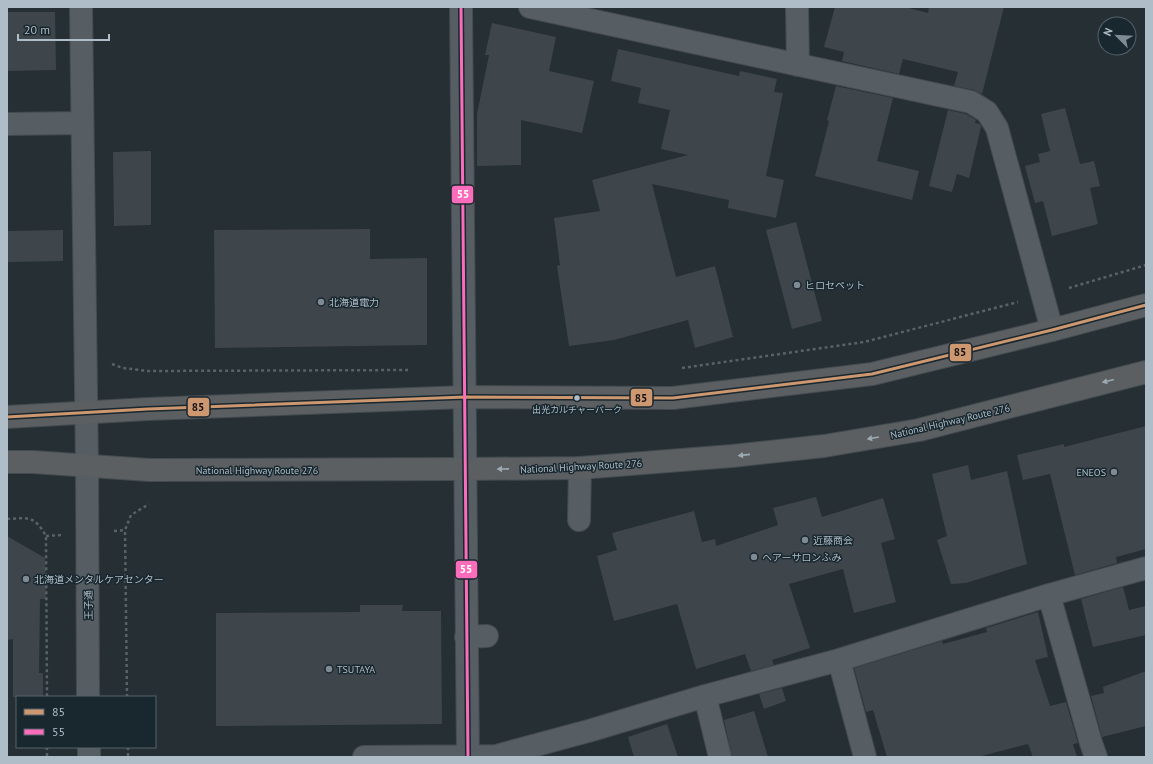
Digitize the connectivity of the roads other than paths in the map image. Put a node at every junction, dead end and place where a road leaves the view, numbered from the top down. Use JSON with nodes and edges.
{"nodes":[{"id":1,"x":81,"y":7,"type":"edge"},
{"id":2,"x":461,"y":7,"type":"edge"},
{"id":3,"x":530,"y":7,"type":"edge"},
{"id":4,"x":797,"y":7,"type":"edge"},
{"id":5,"x":798,"y":64,"type":"junction"},
{"id":6,"x":82,"y":123,"type":"junction"},
{"id":7,"x":7,"y":124,"type":"edge"},
{"id":8,"x":1146,"y":305,"type":"edge"},
{"id":9,"x":1052,"y":330,"type":"junction"},
{"id":10,"x":1146,"y":372,"type":"edge"},
{"id":11,"x":464,"y":397,"type":"junction"},
{"id":12,"x":86,"y":412,"type":"junction"},
{"id":13,"x":7,"y":417,"type":"edge"},
{"id":14,"x":7,"y":462,"type":"edge"},
{"id":15,"x":87,"y":466,"type":"junction"},
{"id":16,"x":580,"y":468,"type":"junction"},
{"id":17,"x":465,"y":469,"type":"junction"},
{"id":18,"x":579,"y":520,"type":"dead end"},
{"id":19,"x":1146,"y":568,"type":"edge"},
{"id":20,"x":1050,"y":595,"type":"junction"},
{"id":21,"x":839,"y":660,"type":"junction"},
{"id":22,"x":88,"y":696,"type":"edge"},
{"id":23,"x":706,"y":696,"type":"junction"},
{"id":24,"x":468,"y":756,"type":"edge"},
{"id":25,"x":364,"y":757,"type":"edge"},
{"id":26,"x":720,"y":757,"type":"edge"},
{"id":27,"x":866,"y":757,"type":"edge"},
{"id":28,"x":1096,"y":757,"type":"edge"}],
"edges":[{"from":1,"to":6,"type":"street","name":"王子通"},
{"from":2,"to":11,"type":"street"},
{"from":3,"to":5,"type":"street"},
{"from":4,"to":5,"type":"street"},
{"from":5,"to":9,"type":"street"},
{"from":6,"to":7,"type":"street"},
{"from":6,"to":12,"type":"street","name":"王子通"},
{"from":8,"to":9,"type":"highway"},
{"from":9,"to":11,"type":"highway"},
{"from":10,"to":16,"type":"highway","name":"National Highway Route 276","one_way":true},
{"from":11,"to":12,"type":"highway"},
{"from":11,"to":17,"type":"street"},
{"from":12,"to":13,"type":"highway"},
{"from":12,"to":15,"type":"street","name":"王子通"},
{"from":14,"to":15,"type":"highway","name":"National Highway Route 276"},
{"from":15,"to":17,"type":"highway","name":"National Highway Route 276"},
{"from":15,"to":22,"type":"street","name":"王子通"},
{"from":16,"to":17,"type":"highway","name":"National Highway Route 276","one_way":true},
{"from":16,"to":18,"type":"street"},
{"from":17,"to":24,"type":"street"},
{"from":19,"to":20,"type":"street"},
{"from":20,"to":21,"type":"street"},
{"from":20,"to":28,"type":"street"},
{"from":21,"to":23,"type":"street"},
{"from":21,"to":27,"type":"street"},
{"from":23,"to":24,"type":"street"},
{"from":23,"to":26,"type":"street"},
{"from":24,"to":25,"type":"street"}]}
